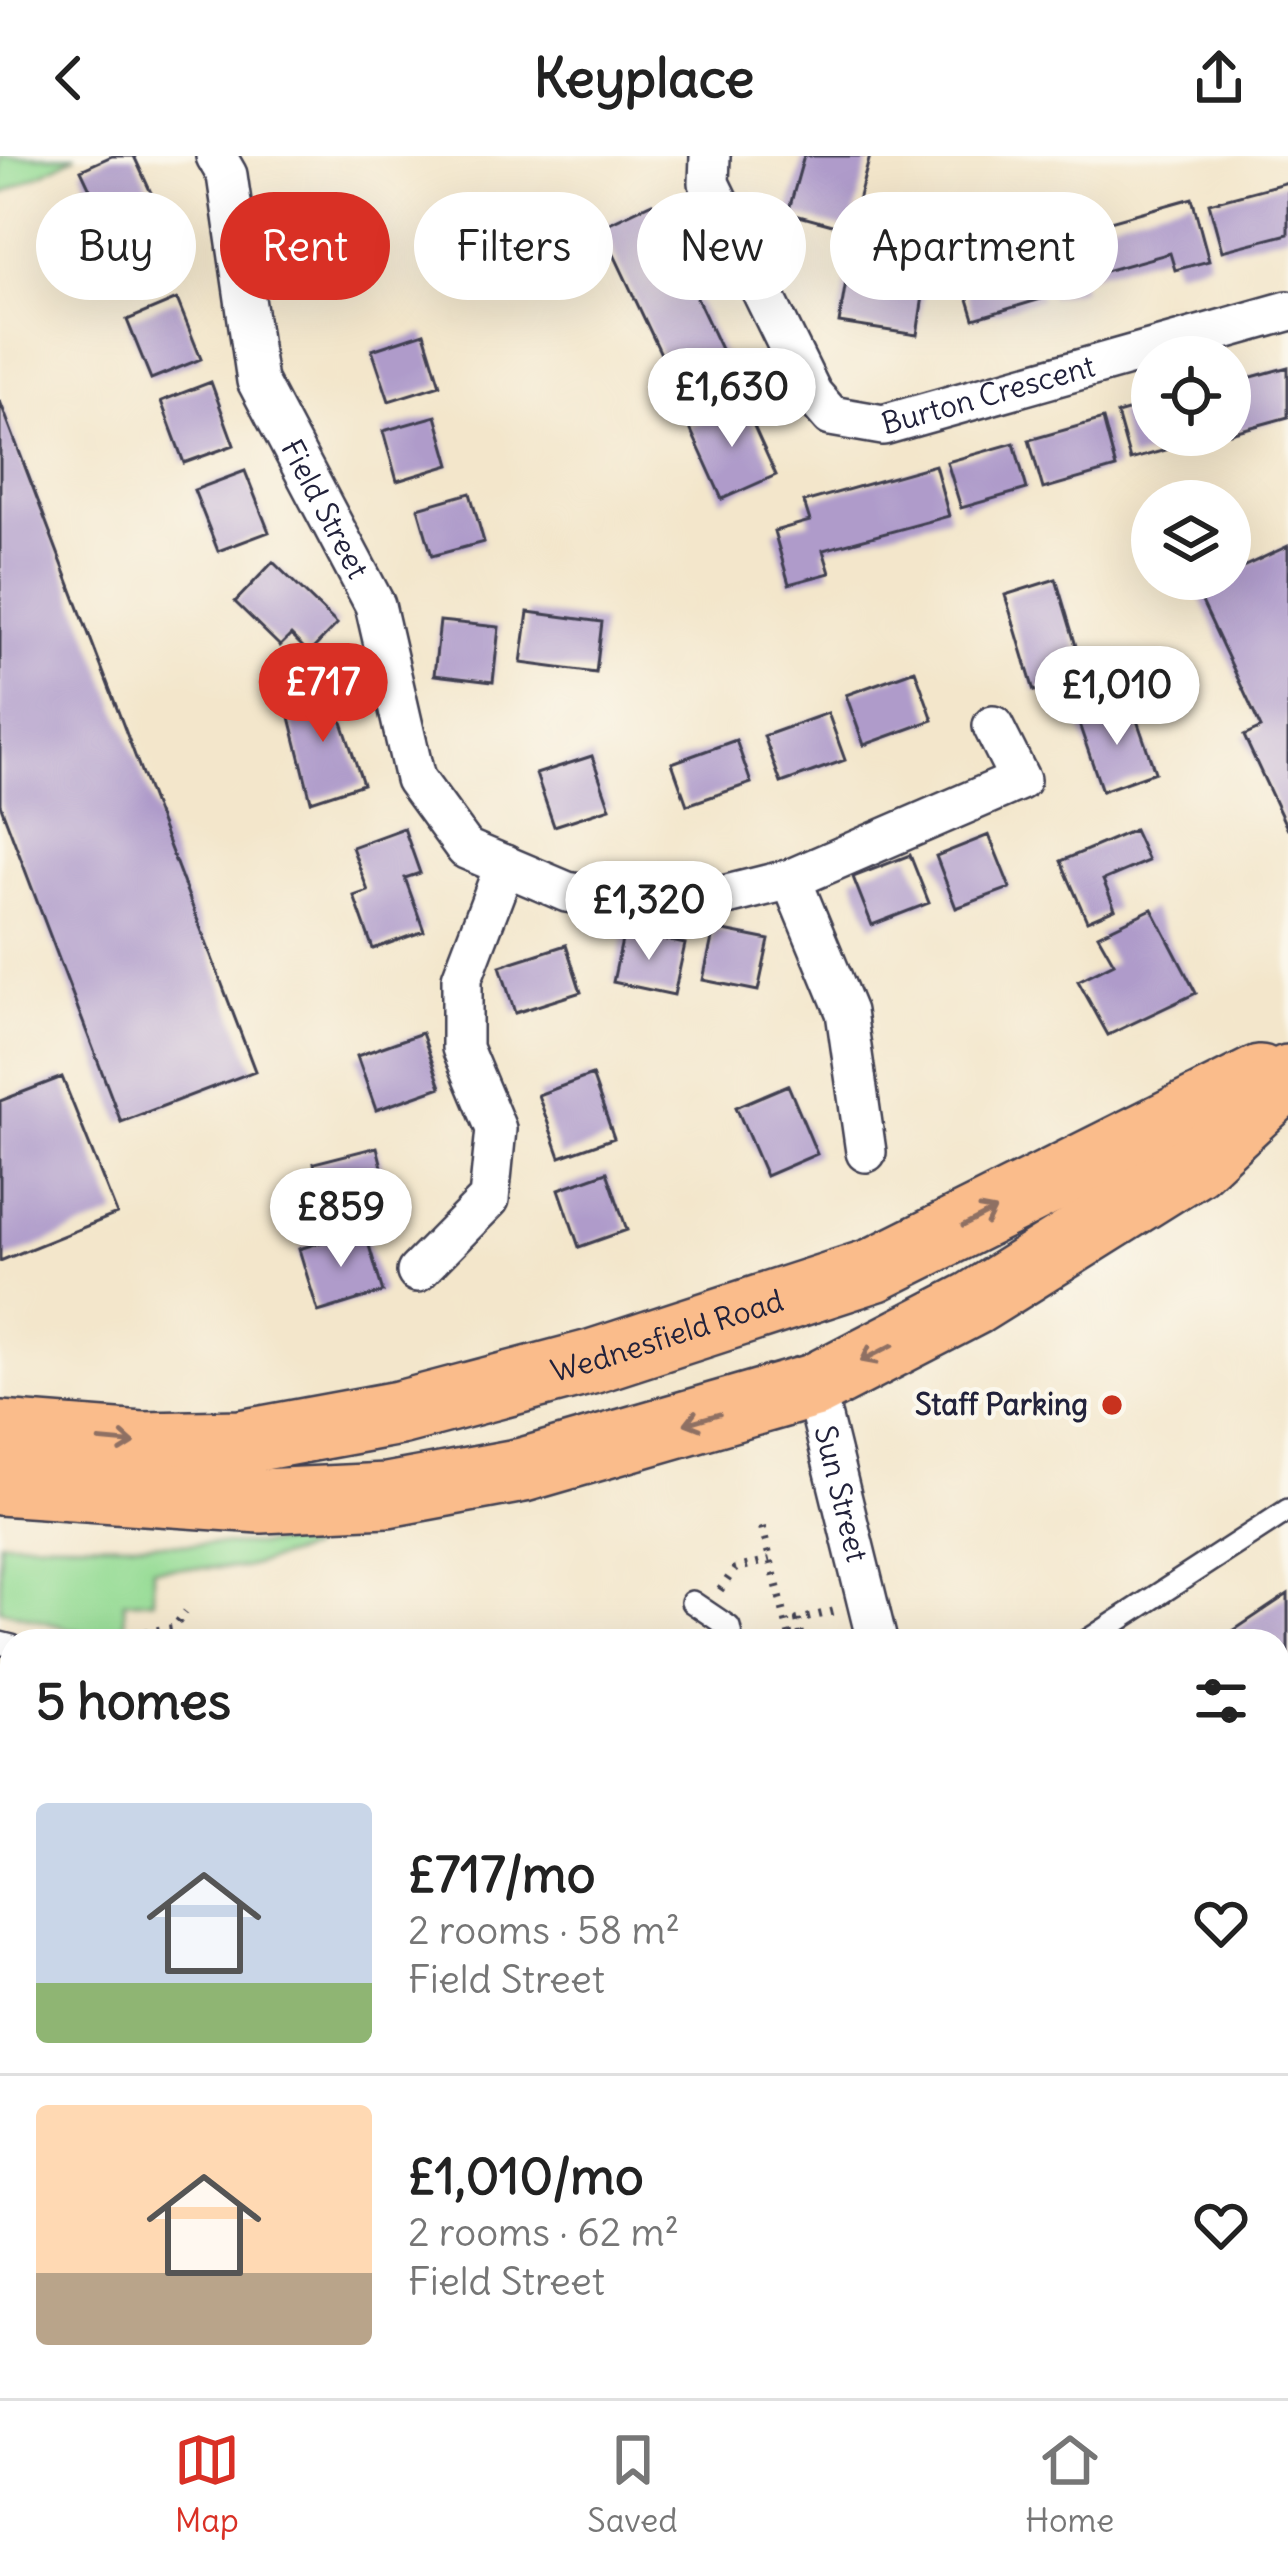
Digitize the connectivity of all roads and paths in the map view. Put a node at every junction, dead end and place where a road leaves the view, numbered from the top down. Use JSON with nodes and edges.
{"nodes":[{"id":1,"x":216,"y":156,"type":"edge"},
{"id":2,"x":710,"y":156,"type":"edge"},
{"id":3,"x":1288,"y":311,"type":"edge"},
{"id":4,"x":993,"y":726,"type":"dead end"},
{"id":5,"x":505,"y":865,"type":"junction"},
{"id":6,"x":791,"y":879,"type":"junction"},
{"id":7,"x":1288,"y":1063,"type":"edge"},
{"id":8,"x":1288,"y":1077,"type":"edge"},
{"id":9,"x":1288,"y":1108,"type":"edge"},
{"id":10,"x":866,"y":1153,"type":"dead end"},
{"id":11,"x":1194,"y":1165,"type":"junction"},
{"id":12,"x":874,"y":1270,"type":"junction"},
{"id":13,"x":417,"y":1272,"type":"dead end"},
{"id":14,"x":806,"y":1366,"type":"junction"},
{"id":15,"x":0,"y":1432,"type":"edge"},
{"id":16,"x":241,"y":1442,"type":"junction"},
{"id":17,"x":0,"y":1483,"type":"edge"},
{"id":18,"x":261,"y":1501,"type":"junction"},
{"id":19,"x":1288,"y":1510,"type":"edge"},
{"id":20,"x":68,"y":1511,"type":"dead end"},
{"id":21,"x":762,"y":1527,"type":"dead end"},
{"id":22,"x":770,"y":1560,"type":"junction"},
{"id":23,"x":699,"y":1607,"type":"joint"},
{"id":24,"x":186,"y":1612,"type":"dead end"},
{"id":25,"x":872,"y":1623,"type":"edge"},
{"id":26,"x":166,"y":1629,"type":"edge"},
{"id":27,"x":729,"y":1629,"type":"edge"},
{"id":28,"x":790,"y":1629,"type":"edge"},
{"id":29,"x":800,"y":1629,"type":"edge"},
{"id":30,"x":1105,"y":1629,"type":"edge"}],
"edges":[{"from":1,"to":5,"type":"street","name":"Field Street"},
{"from":2,"to":3,"type":"street","name":"Burton Crescent"},
{"from":4,"to":6,"type":"street","name":"Field Street"},
{"from":5,"to":6,"type":"street","name":"Field Street"},
{"from":5,"to":13,"type":"street"},
{"from":6,"to":10,"type":"street"},
{"from":12,"to":7,"type":"main road","name":"Wednesfield Road","one_way":true},
{"from":8,"to":11,"type":"main road"},
{"from":9,"to":11,"type":"lane"},
{"from":11,"to":14,"type":"main road","one_way":true},
{"from":12,"to":14,"type":"main road"},
{"from":12,"to":16,"type":"main road","name":"Wednesfield Road"},
{"from":14,"to":16,"type":"main road"},
{"from":14,"to":18,"type":"main road","one_way":true},
{"from":14,"to":25,"type":"street","name":"Sun Street"},
{"from":15,"to":16,"type":"main road","name":"Wednesfield Road","one_way":true},
{"from":17,"to":18,"type":"main road"},
{"from":18,"to":20,"type":"lane"},
{"from":19,"to":30,"type":"lane"},
{"from":21,"to":22,"type":"path"},
{"from":22,"to":23,"type":"path"},
{"from":22,"to":28,"type":"path"},
{"from":23,"to":27,"type":"lane"},
{"from":24,"to":26,"type":"path"},
{"from":25,"to":29,"type":"path"}]}
